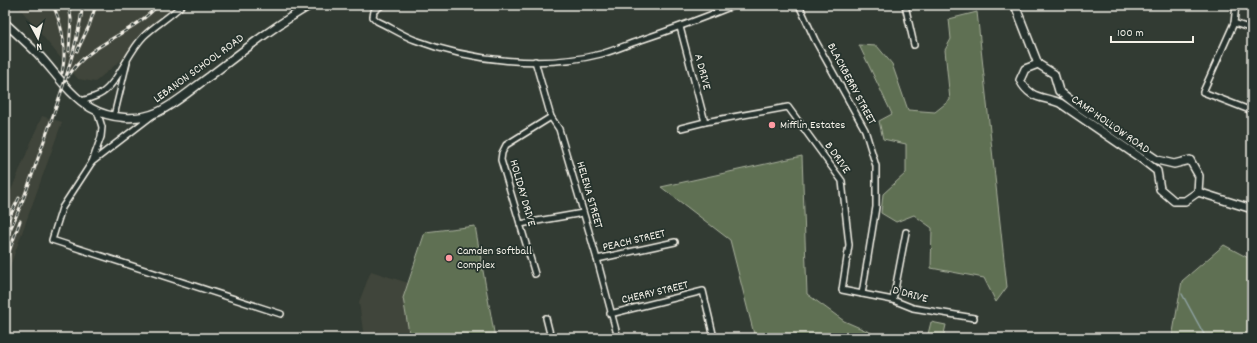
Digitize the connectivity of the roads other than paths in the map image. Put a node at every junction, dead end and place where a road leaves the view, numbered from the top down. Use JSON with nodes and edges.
{"nodes":[{"id":1,"x":182,"y":5,"type":"edge"},
{"id":2,"x":311,"y":5,"type":"edge"},
{"id":3,"x":382,"y":5,"type":"edge"},
{"id":4,"x":735,"y":5,"type":"edge"},
{"id":5,"x":800,"y":5,"type":"edge"},
{"id":6,"x":905,"y":5,"type":"edge"},
{"id":7,"x":1015,"y":5,"type":"edge"},
{"id":8,"x":1236,"y":5,"type":"edge"},
{"id":9,"x":1234,"y":22,"type":"junction"},
{"id":10,"x":7,"y":24,"type":"edge"},
{"id":11,"x":680,"y":27,"type":"junction"},
{"id":12,"x":1252,"y":29,"type":"edge"},
{"id":13,"x":5,"y":36,"type":"edge"},
{"id":14,"x":914,"y":45,"type":"dead end"},
{"id":15,"x":128,"y":57,"type":"junction"},
{"id":16,"x":535,"y":61,"type":"junction"},
{"id":17,"x":1038,"y":64,"type":"junction"},
{"id":18,"x":81,"y":101,"type":"junction"},
{"id":19,"x":97,"y":111,"type":"junction"},
{"id":20,"x":1252,"y":111,"type":"edge"},
{"id":21,"x":157,"y":112,"type":"junction"},
{"id":22,"x":114,"y":116,"type":"junction"},
{"id":23,"x":550,"y":117,"type":"junction"},
{"id":24,"x":705,"y":122,"type":"junction"},
{"id":25,"x":681,"y":128,"type":"dead end"},
{"id":26,"x":92,"y":162,"type":"junction"},
{"id":27,"x":1198,"y":192,"type":"junction"},
{"id":28,"x":1252,"y":209,"type":"edge"},
{"id":29,"x":583,"y":213,"type":"junction"},
{"id":30,"x":520,"y":224,"type":"junction"},
{"id":31,"x":906,"y":232,"type":"dead end"},
{"id":32,"x":675,"y":242,"type":"dead end"},
{"id":33,"x":597,"y":260,"type":"junction"},
{"id":34,"x":535,"y":274,"type":"dead end"},
{"id":35,"x":842,"y":290,"type":"joint"},
{"id":36,"x":862,"y":294,"type":"junction"},
{"id":37,"x":893,"y":300,"type":"junction"},
{"id":38,"x":281,"y":314,"type":"dead end"},
{"id":39,"x":610,"y":314,"type":"junction"},
{"id":40,"x":546,"y":318,"type":"dead end"},
{"id":41,"x":974,"y":318,"type":"dead end"},
{"id":42,"x":551,"y":338,"type":"edge"},
{"id":43,"x":618,"y":338,"type":"edge"},
{"id":44,"x":714,"y":338,"type":"edge"}],
"edges":[{"from":1,"to":15,"type":"street"},
{"from":2,"to":21,"type":"main road","name":"LEBANON SCHOOL ROAD"},
{"from":3,"to":16,"type":"street"},
{"from":4,"to":11,"type":"street"},
{"from":5,"to":36,"type":"street","name":"BLACKBERRY STREET"},
{"from":6,"to":14,"type":"street"},
{"from":7,"to":17,"type":"main road"},
{"from":8,"to":9,"type":"street"},
{"from":9,"to":12,"type":"street"},
{"from":9,"to":20,"type":"street"},
{"from":10,"to":13,"type":"street"},
{"from":10,"to":18,"type":"main road","name":"LEBANON SCHOOL ROAD"},
{"from":11,"to":16,"type":"street"},
{"from":11,"to":24,"type":"street","name":"A DRIVE"},
{"from":15,"to":18,"type":"street"},
{"from":15,"to":22,"type":"street"},
{"from":16,"to":23,"type":"street","name":"HELENA STREET"},
{"from":17,"to":27,"type":"main road","name":"CAMP HOLLOW ROAD"},
{"from":17,"to":27,"type":"main road","name":"CAMP HOLLOW ROAD"},
{"from":18,"to":19,"type":"main road","name":"LEBANON SCHOOL ROAD"},
{"from":19,"to":22,"type":"main road","name":"LEBANON SCHOOL ROAD"},
{"from":19,"to":26,"type":"street"},
{"from":21,"to":22,"type":"main road","name":"LEBANON SCHOOL ROAD"},
{"from":21,"to":26,"type":"street"},
{"from":23,"to":29,"type":"street","name":"HELENA STREET"},
{"from":23,"to":30,"type":"street","name":"HOLIDAY DRIVE"},
{"from":24,"to":25,"type":"street","name":"B DRIVE"},
{"from":24,"to":35,"type":"street","name":"B DRIVE"},
{"from":26,"to":38,"type":"street"},
{"from":27,"to":28,"type":"main road"},
{"from":29,"to":30,"type":"street"},
{"from":29,"to":33,"type":"street","name":"HELENA STREET"},
{"from":30,"to":34,"type":"street","name":"HOLIDAY DRIVE"},
{"from":31,"to":37,"type":"street"},
{"from":32,"to":33,"type":"street","name":"PEACH STREET"},
{"from":33,"to":39,"type":"street","name":"HELENA STREET"},
{"from":35,"to":36,"type":"street","name":"D DRIVE"},
{"from":36,"to":37,"type":"street","name":"D DRIVE"},
{"from":37,"to":41,"type":"street","name":"D DRIVE"},
{"from":39,"to":43,"type":"street","name":"HELENA STREET"},
{"from":39,"to":44,"type":"street","name":"CHERRY STREET"},
{"from":40,"to":42,"type":"street"}]}
